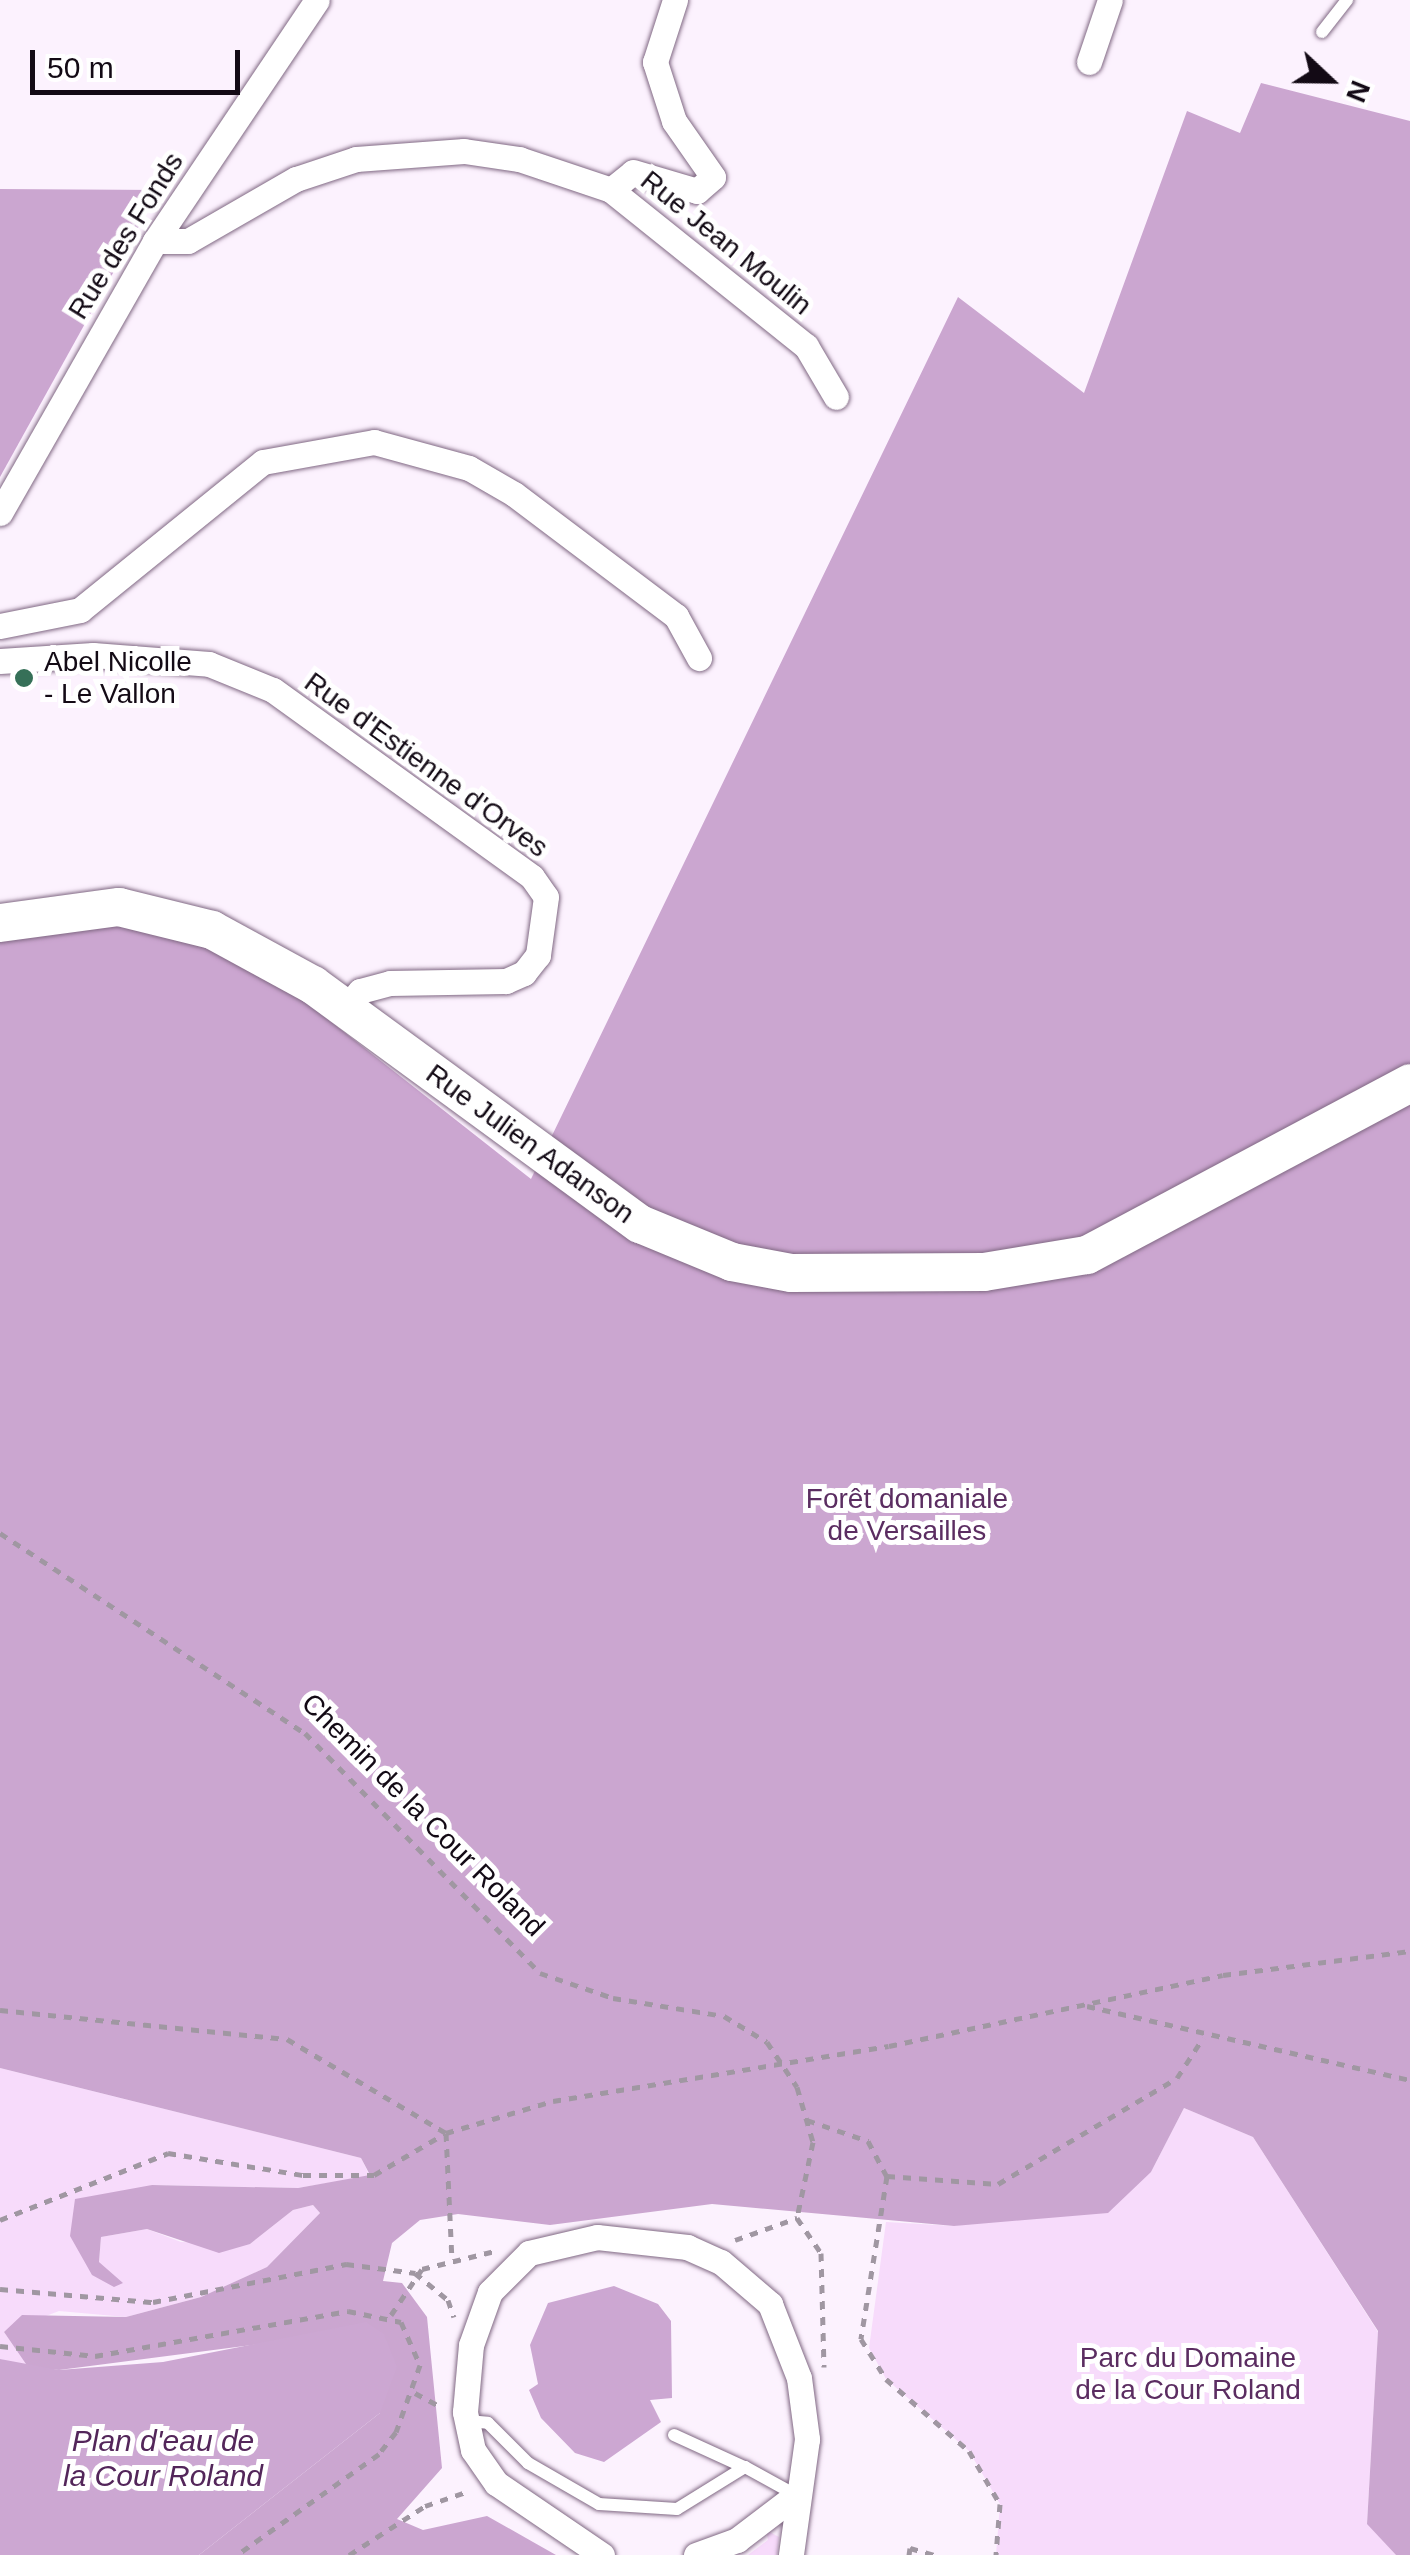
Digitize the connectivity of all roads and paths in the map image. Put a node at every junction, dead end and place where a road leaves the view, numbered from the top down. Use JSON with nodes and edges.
{"nodes":[{"id":1,"x":317,"y":0,"type":"edge"},
{"id":2,"x":675,"y":0,"type":"edge"},
{"id":3,"x":1110,"y":0,"type":"edge"},
{"id":4,"x":1347,"y":0,"type":"edge"},
{"id":5,"x":1322,"y":32,"type":"dead end"},
{"id":6,"x":1089,"y":62,"type":"dead end"},
{"id":7,"x":611,"y":190,"type":"junction"},
{"id":8,"x":155,"y":241,"type":"junction"},
{"id":9,"x":836,"y":397,"type":"dead end"},
{"id":10,"x":0,"y":513,"type":"edge"},
{"id":11,"x":0,"y":626,"type":"edge"},
{"id":12,"x":700,"y":658,"type":"dead end"},
{"id":13,"x":0,"y":662,"type":"edge"},
{"id":14,"x":0,"y":923,"type":"edge"},
{"id":15,"x":344,"y":1008,"type":"junction"},
{"id":16,"x":1410,"y":1083,"type":"edge"},
{"id":17,"x":0,"y":1532,"type":"edge"},
{"id":18,"x":1410,"y":1951,"type":"edge"},
{"id":19,"x":1084,"y":2005,"type":"junction"},
{"id":20,"x":0,"y":2010,"type":"edge"},
{"id":21,"x":1203,"y":2038,"type":"junction"},
{"id":22,"x":784,"y":2062,"type":"junction"},
{"id":23,"x":1410,"y":2080,"type":"edge"},
{"id":24,"x":808,"y":2120,"type":"junction"},
{"id":25,"x":446,"y":2134,"type":"junction"},
{"id":26,"x":887,"y":2176,"type":"junction"},
{"id":27,"x":797,"y":2218,"type":"junction"},
{"id":28,"x":0,"y":2220,"type":"edge"},
{"id":29,"x":687,"y":2248,"type":"junction"},
{"id":30,"x":505,"y":2249,"type":"dead end"},
{"id":31,"x":452,"y":2258,"type":"junction"},
{"id":32,"x":415,"y":2273,"type":"junction"},
{"id":33,"x":0,"y":2289,"type":"edge"},
{"id":34,"x":391,"y":2314,"type":"junction"},
{"id":35,"x":0,"y":2346,"type":"edge"},
{"id":36,"x":824,"y":2372,"type":"dead end"},
{"id":37,"x":467,"y":2378,"type":"junction"},
{"id":38,"x":415,"y":2393,"type":"junction"},
{"id":39,"x":456,"y":2415,"type":"junction"},
{"id":40,"x":674,"y":2434,"type":"dead end"},
{"id":41,"x":744,"y":2467,"type":"junction"},
{"id":42,"x":496,"y":2483,"type":"junction"},
{"id":43,"x":801,"y":2484,"type":"junction"},
{"id":44,"x":909,"y":2551,"type":"edge"},
{"id":45,"x":238,"y":2555,"type":"edge"},
{"id":46,"x":349,"y":2555,"type":"edge"},
{"id":47,"x":602,"y":2555,"type":"edge"},
{"id":48,"x":696,"y":2555,"type":"edge"},
{"id":49,"x":791,"y":2555,"type":"edge"},
{"id":50,"x":934,"y":2555,"type":"edge"},
{"id":51,"x":996,"y":2555,"type":"edge"}],
"edges":[{"from":1,"to":8,"type":"street","name":"Rue des Fonds"},
{"from":2,"to":7,"type":"street"},
{"from":3,"to":6,"type":"street"},
{"from":4,"to":5,"type":"lane"},
{"from":7,"to":8,"type":"street","name":"Rue Jean Moulin"},
{"from":7,"to":9,"type":"street","name":"Rue Jean Moulin"},
{"from":8,"to":10,"type":"street","name":"Rue des Fonds"},
{"from":11,"to":12,"type":"street"},
{"from":13,"to":15,"type":"street","name":"Rue d'Estienne d'Orves"},
{"from":14,"to":15,"type":"main road","name":"Rue Julien Adanson"},
{"from":15,"to":16,"type":"main road","name":"Rue Julien Adanson"},
{"from":17,"to":22,"type":"path","name":"Chemin de la Cour Roland"},
{"from":18,"to":19,"type":"path"},
{"from":19,"to":21,"type":"path"},
{"from":19,"to":22,"type":"path"},
{"from":20,"to":25,"type":"path"},
{"from":21,"to":23,"type":"path"},
{"from":21,"to":26,"type":"path"},
{"from":22,"to":24,"type":"path"},
{"from":22,"to":25,"type":"path"},
{"from":24,"to":26,"type":"path"},
{"from":24,"to":27,"type":"path"},
{"from":25,"to":28,"type":"path"},
{"from":25,"to":31,"type":"path"},
{"from":26,"to":51,"type":"path"},
{"from":27,"to":29,"type":"path"},
{"from":27,"to":36,"type":"path"},
{"from":29,"to":37,"type":"street"},
{"from":29,"to":43,"type":"street"},
{"from":30,"to":31,"type":"path"},
{"from":31,"to":32,"type":"path"},
{"from":32,"to":33,"type":"path"},
{"from":32,"to":34,"type":"path"},
{"from":32,"to":37,"type":"path"},
{"from":34,"to":35,"type":"path"},
{"from":34,"to":38,"type":"path"},
{"from":37,"to":39,"type":"street"},
{"from":38,"to":39,"type":"path"},
{"from":38,"to":45,"type":"path"},
{"from":39,"to":41,"type":"lane"},
{"from":39,"to":42,"type":"street"},
{"from":40,"to":41,"type":"lane"},
{"from":41,"to":43,"type":"lane"},
{"from":42,"to":46,"type":"path"},
{"from":42,"to":47,"type":"street"},
{"from":43,"to":48,"type":"street"},
{"from":43,"to":49,"type":"street"},
{"from":44,"to":50,"type":"path"}]}
